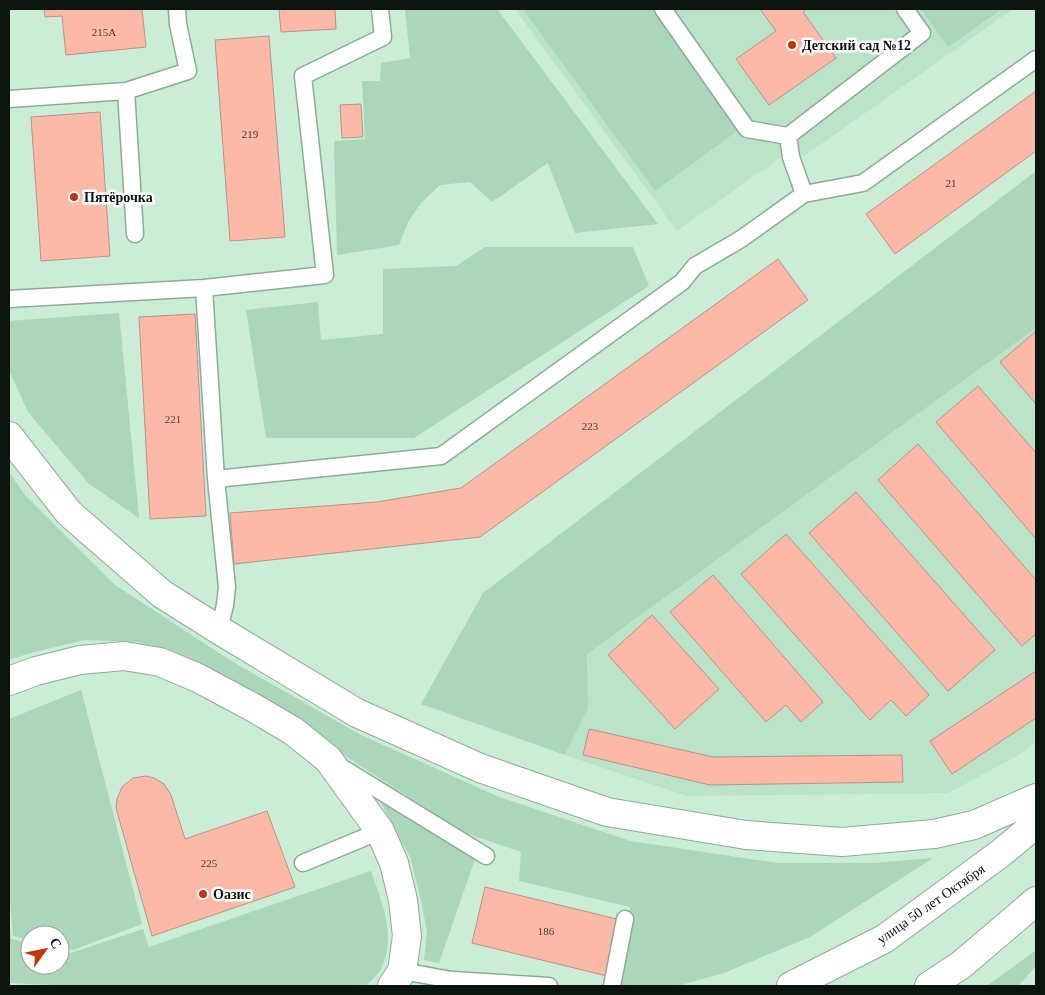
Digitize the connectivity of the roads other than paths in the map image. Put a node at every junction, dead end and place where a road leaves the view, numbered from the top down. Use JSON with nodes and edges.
{"nodes":[{"id":1,"x":177,"y":9,"type":"edge"},
{"id":2,"x":380,"y":9,"type":"edge"},
{"id":3,"x":663,"y":9,"type":"edge"},
{"id":4,"x":904,"y":9,"type":"edge"},
{"id":5,"x":1036,"y":59,"type":"edge"},
{"id":6,"x":126,"y":91,"type":"junction"},
{"id":7,"x":9,"y":99,"type":"edge"},
{"id":8,"x":788,"y":136,"type":"junction"},
{"id":9,"x":804,"y":194,"type":"junction"},
{"id":10,"x":135,"y":234,"type":"dead end"},
{"id":11,"x":204,"y":288,"type":"junction"},
{"id":12,"x":9,"y":299,"type":"edge"},
{"id":13,"x":9,"y":436,"type":"edge"},
{"id":14,"x":216,"y":479,"type":"junction"},
{"id":15,"x":219,"y":630,"type":"junction"},
{"id":16,"x":9,"y":681,"type":"edge"},
{"id":17,"x":328,"y":759,"type":"junction"},
{"id":18,"x":1036,"y":798,"type":"edge"},
{"id":19,"x":1036,"y":824,"type":"edge"},
{"id":20,"x":380,"y":831,"type":"junction"},
{"id":21,"x":486,"y":856,"type":"dead end"},
{"id":22,"x":303,"y":863,"type":"dead end"},
{"id":23,"x":1036,"y":901,"type":"edge"},
{"id":24,"x":625,"y":920,"type":"dead end"},
{"id":25,"x":397,"y":978,"type":"edge"},
{"id":26,"x":544,"y":986,"type":"edge"},
{"id":27,"x":612,"y":986,"type":"edge"},
{"id":28,"x":791,"y":986,"type":"edge"},
{"id":29,"x":929,"y":986,"type":"edge"}],
"edges":[{"from":1,"to":6,"type":"lane"},
{"from":2,"to":11,"type":"lane"},
{"from":3,"to":8,"type":"lane"},
{"from":4,"to":8,"type":"lane"},
{"from":5,"to":9,"type":"lane"},
{"from":6,"to":7,"type":"lane"},
{"from":6,"to":10,"type":"lane"},
{"from":8,"to":9,"type":"lane"},
{"from":9,"to":14,"type":"lane"},
{"from":11,"to":12,"type":"lane"},
{"from":11,"to":14,"type":"lane"},
{"from":13,"to":15,"type":"main road"},
{"from":14,"to":15,"type":"lane"},
{"from":15,"to":18,"type":"main road"},
{"from":16,"to":17,"type":"main road"},
{"from":17,"to":20,"type":"main road"},
{"from":17,"to":21,"type":"lane"},
{"from":19,"to":28,"type":"main road","name":"улица 50 лет Октября"},
{"from":20,"to":22,"type":"lane"},
{"from":20,"to":25,"type":"main road"},
{"from":23,"to":29,"type":"main road"},
{"from":24,"to":27,"type":"lane"},
{"from":25,"to":26,"type":"lane"}]}
